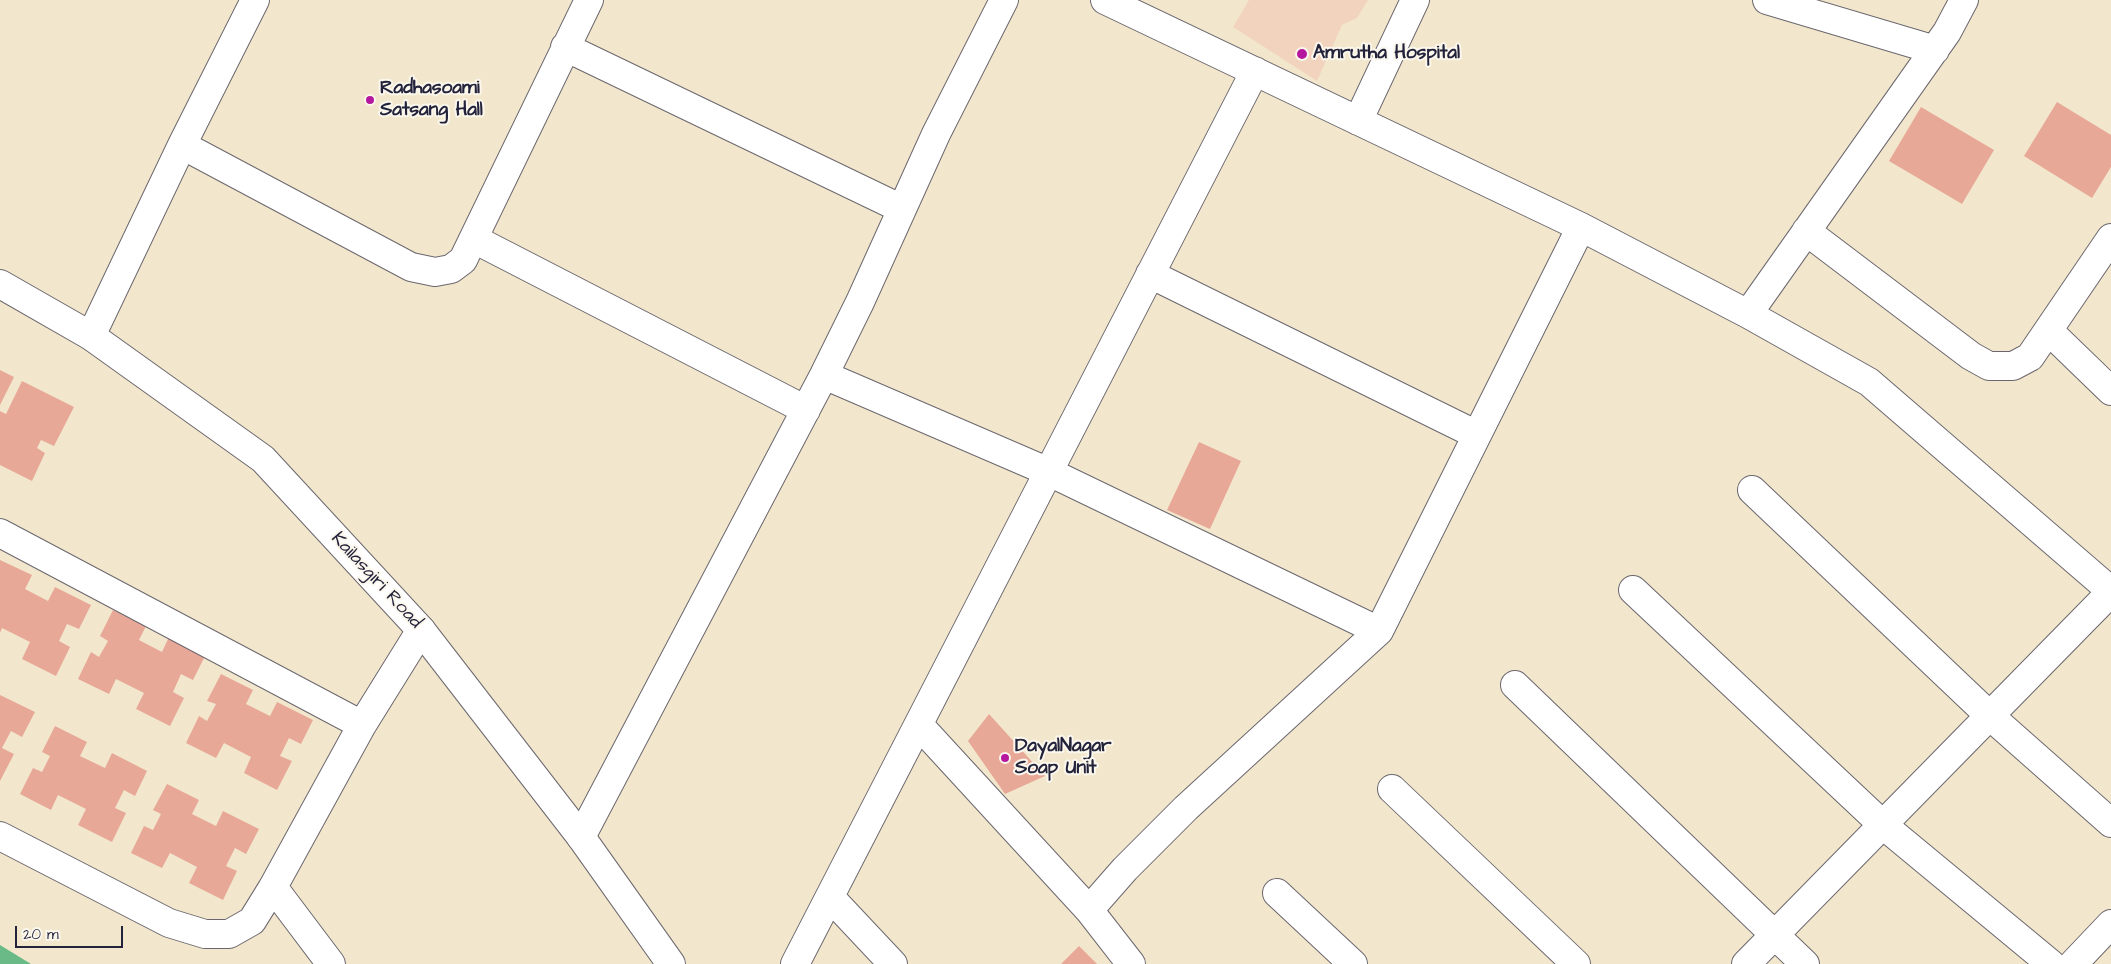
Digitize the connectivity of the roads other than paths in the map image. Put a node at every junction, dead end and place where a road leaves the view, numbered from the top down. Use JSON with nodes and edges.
{"nodes":[{"id":1,"x":255,"y":0,"type":"edge"},
{"id":2,"x":589,"y":0,"type":"edge"},
{"id":3,"x":1004,"y":0,"type":"edge"},
{"id":4,"x":1105,"y":0,"type":"edge"},
{"id":5,"x":1415,"y":0,"type":"edge"},
{"id":6,"x":1767,"y":0,"type":"edge"},
{"id":7,"x":1964,"y":0,"type":"edge"},
{"id":8,"x":1133,"y":6,"type":"edge"},
{"id":9,"x":565,"y":47,"type":"junction"},
{"id":10,"x":1934,"y":50,"type":"junction"},
{"id":11,"x":1255,"y":71,"type":"junction"},
{"id":12,"x":1358,"y":121,"type":"junction"},
{"id":13,"x":182,"y":145,"type":"junction"},
{"id":14,"x":902,"y":209,"type":"junction"},
{"id":15,"x":1580,"y":227,"type":"junction"},
{"id":16,"x":1806,"y":231,"type":"junction"},
{"id":17,"x":2111,"y":238,"type":"edge"},
{"id":18,"x":474,"y":239,"type":"junction"},
{"id":19,"x":1150,"y":274,"type":"junction"},
{"id":20,"x":0,"y":284,"type":"edge"},
{"id":21,"x":1748,"y":314,"type":"junction"},
{"id":22,"x":2049,"y":331,"type":"junction"},
{"id":23,"x":91,"y":336,"type":"junction"},
{"id":24,"x":824,"y":375,"type":"junction"},
{"id":25,"x":2111,"y":390,"type":"edge"},
{"id":26,"x":806,"y":410,"type":"junction"},
{"id":27,"x":1477,"y":435,"type":"junction"},
{"id":28,"x":1049,"y":472,"type":"junction"},
{"id":29,"x":1752,"y":490,"type":"dead end"},
{"id":30,"x":0,"y":533,"type":"edge"},
{"id":31,"x":1633,"y":590,"type":"dead end"},
{"id":32,"x":2111,"y":591,"type":"edge"},
{"id":33,"x":421,"y":630,"type":"junction"},
{"id":34,"x":1379,"y":631,"type":"junction"},
{"id":35,"x":1514,"y":686,"type":"dead end"},
{"id":36,"x":1990,"y":716,"type":"junction"},
{"id":37,"x":362,"y":725,"type":"junction"},
{"id":38,"x":919,"y":725,"type":"junction"},
{"id":39,"x":1392,"y":789,"type":"dead end"},
{"id":40,"x":2111,"y":823,"type":"edge"},
{"id":41,"x":1883,"y":824,"type":"junction"},
{"id":42,"x":0,"y":836,"type":"edge"},
{"id":43,"x":581,"y":838,"type":"junction"},
{"id":44,"x":273,"y":887,"type":"junction"},
{"id":45,"x":1277,"y":893,"type":"dead end"},
{"id":46,"x":830,"y":897,"type":"junction"},
{"id":47,"x":1090,"y":910,"type":"junction"},
{"id":48,"x":2111,"y":924,"type":"edge"},
{"id":49,"x":1774,"y":936,"type":"junction"},
{"id":50,"x":331,"y":964,"type":"edge"},
{"id":51,"x":671,"y":964,"type":"edge"},
{"id":52,"x":795,"y":964,"type":"edge"},
{"id":53,"x":893,"y":964,"type":"edge"},
{"id":54,"x":1131,"y":964,"type":"edge"},
{"id":55,"x":1353,"y":964,"type":"edge"},
{"id":56,"x":1576,"y":964,"type":"edge"},
{"id":57,"x":1746,"y":964,"type":"edge"},
{"id":58,"x":1804,"y":964,"type":"edge"},
{"id":59,"x":2051,"y":964,"type":"edge"},
{"id":60,"x":2073,"y":964,"type":"edge"}],
"edges":[{"from":1,"to":13,"type":"street"},
{"from":2,"to":9,"type":"street"},
{"from":3,"to":14,"type":"street"},
{"from":4,"to":8,"type":"street"},
{"from":5,"to":12,"type":"street"},
{"from":6,"to":10,"type":"street"},
{"from":7,"to":10,"type":"street"},
{"from":8,"to":11,"type":"street"},
{"from":9,"to":14,"type":"street"},
{"from":9,"to":18,"type":"street"},
{"from":10,"to":16,"type":"street"},
{"from":11,"to":12,"type":"street"},
{"from":11,"to":19,"type":"street"},
{"from":12,"to":15,"type":"street"},
{"from":13,"to":18,"type":"street"},
{"from":13,"to":23,"type":"street"},
{"from":14,"to":24,"type":"street"},
{"from":15,"to":21,"type":"street"},
{"from":15,"to":27,"type":"street"},
{"from":16,"to":21,"type":"street"},
{"from":16,"to":22,"type":"street"},
{"from":17,"to":22,"type":"street"},
{"from":18,"to":26,"type":"street"},
{"from":19,"to":27,"type":"street"},
{"from":19,"to":28,"type":"street"},
{"from":20,"to":23,"type":"street","name":"Kailasgiri Road"},
{"from":21,"to":32,"type":"street"},
{"from":22,"to":25,"type":"street"},
{"from":23,"to":33,"type":"street","name":"Kailasgiri Road"},
{"from":24,"to":26,"type":"street"},
{"from":24,"to":28,"type":"street"},
{"from":26,"to":43,"type":"street"},
{"from":27,"to":34,"type":"street"},
{"from":28,"to":34,"type":"street"},
{"from":28,"to":38,"type":"street"},
{"from":29,"to":36,"type":"street"},
{"from":30,"to":37,"type":"street"},
{"from":31,"to":41,"type":"street"},
{"from":32,"to":36,"type":"street"},
{"from":33,"to":37,"type":"street"},
{"from":33,"to":43,"type":"street","name":"Kailasgiri Road"},
{"from":34,"to":47,"type":"street"},
{"from":35,"to":49,"type":"street"},
{"from":36,"to":40,"type":"street"},
{"from":36,"to":41,"type":"street"},
{"from":37,"to":44,"type":"street"},
{"from":38,"to":46,"type":"street"},
{"from":38,"to":47,"type":"street"},
{"from":39,"to":56,"type":"street"},
{"from":41,"to":49,"type":"street"},
{"from":41,"to":59,"type":"street"},
{"from":42,"to":44,"type":"street"},
{"from":43,"to":51,"type":"street","name":"Kailasgiri Road"},
{"from":44,"to":50,"type":"street"},
{"from":45,"to":55,"type":"street"},
{"from":46,"to":52,"type":"street"},
{"from":46,"to":53,"type":"street"},
{"from":47,"to":54,"type":"street"},
{"from":48,"to":60,"type":"street"},
{"from":49,"to":57,"type":"street"},
{"from":49,"to":58,"type":"street"}]}
